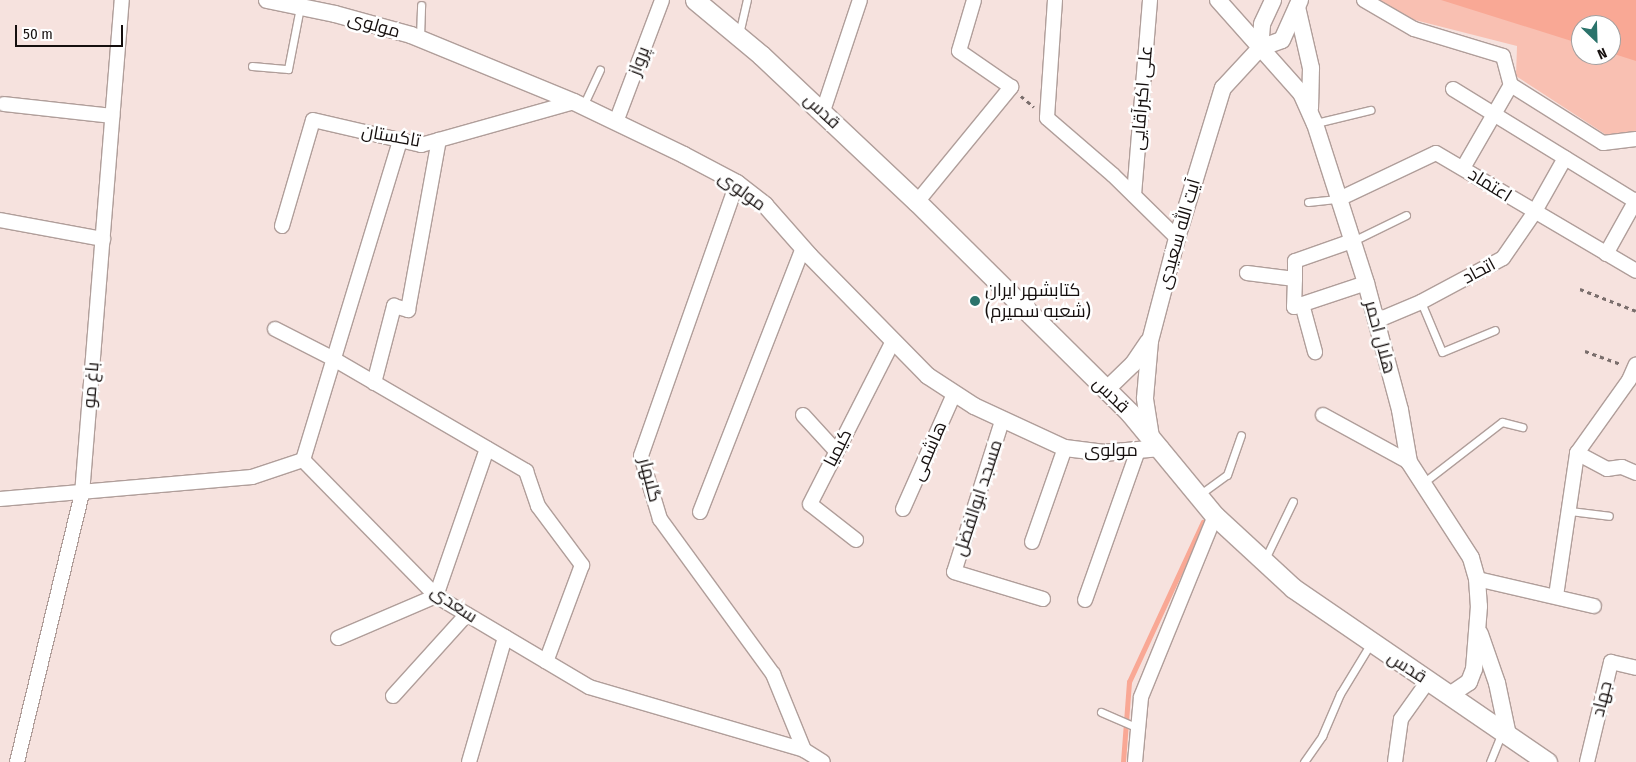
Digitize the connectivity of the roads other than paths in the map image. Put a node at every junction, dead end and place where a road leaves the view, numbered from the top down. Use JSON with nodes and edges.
{"nodes":[{"id":1,"x":122,"y":0,"type":"edge"},
{"id":2,"x":267,"y":0,"type":"edge"},
{"id":3,"x":662,"y":0,"type":"edge"},
{"id":4,"x":747,"y":0,"type":"edge"},
{"id":5,"x":860,"y":0,"type":"edge"},
{"id":6,"x":974,"y":0,"type":"edge"},
{"id":7,"x":1056,"y":0,"type":"edge"},
{"id":8,"x":1150,"y":0,"type":"edge"},
{"id":9,"x":1218,"y":0,"type":"edge"},
{"id":10,"x":1273,"y":0,"type":"edge"},
{"id":11,"x":1364,"y":0,"type":"edge"},
{"id":12,"x":291,"y":3,"type":"edge"},
{"id":13,"x":702,"y":3,"type":"edge"},
{"id":14,"x":1299,"y":4,"type":"edge"},
{"id":15,"x":422,"y":5,"type":"dead end"},
{"id":16,"x":738,"y":36,"type":"junction"},
{"id":17,"x":420,"y":39,"type":"junction"},
{"id":18,"x":1260,"y":48,"type":"junction"},
{"id":19,"x":252,"y":66,"type":"dead end"},
{"id":20,"x":600,"y":70,"type":"dead end"},
{"id":21,"x":1511,"y":85,"type":"junction"},
{"id":22,"x":1453,"y":89,"type":"dead end"},
{"id":23,"x":4,"y":104,"type":"dead end"},
{"id":24,"x":579,"y":104,"type":"junction"},
{"id":25,"x":1370,"y":110,"type":"dead end"},
{"id":26,"x":823,"y":111,"type":"junction"},
{"id":27,"x":1494,"y":114,"type":"junction"},
{"id":28,"x":112,"y":116,"type":"junction"},
{"id":29,"x":1313,"y":118,"type":"junction"},
{"id":30,"x":616,"y":122,"type":"junction"},
{"id":31,"x":1636,"y":139,"type":"edge"},
{"id":32,"x":400,"y":140,"type":"junction"},
{"id":33,"x":439,"y":140,"type":"junction"},
{"id":34,"x":1565,"y":158,"type":"junction"},
{"id":35,"x":1463,"y":168,"type":"junction"},
{"id":36,"x":737,"y":182,"type":"junction"},
{"id":37,"x":1134,"y":195,"type":"junction"},
{"id":38,"x":1338,"y":199,"type":"junction"},
{"id":39,"x":1636,"y":201,"type":"edge"},
{"id":40,"x":917,"y":202,"type":"junction"},
{"id":41,"x":1308,"y":202,"type":"dead end"},
{"id":42,"x":1534,"y":213,"type":"junction"},
{"id":43,"x":1406,"y":216,"type":"dead end"},
{"id":44,"x":0,"y":220,"type":"edge"},
{"id":45,"x":282,"y":226,"type":"dead end"},
{"id":46,"x":1177,"y":238,"type":"junction"},
{"id":47,"x":102,"y":239,"type":"junction"},
{"id":48,"x":1352,"y":241,"type":"junction"},
{"id":49,"x":802,"y":248,"type":"junction"},
{"id":50,"x":1606,"y":254,"type":"junction"},
{"id":51,"x":1636,"y":271,"type":"edge"},
{"id":52,"x":1247,"y":273,"type":"dead end"},
{"id":53,"x":1295,"y":279,"type":"junction"},
{"id":54,"x":1366,"y":283,"type":"junction"},
{"id":55,"x":1421,"y":302,"type":"junction"},
{"id":56,"x":1302,"y":304,"type":"junction"},
{"id":57,"x":1376,"y":321,"type":"junction"},
{"id":58,"x":274,"y":329,"type":"dead end"},
{"id":59,"x":1495,"y":330,"type":"dead end"},
{"id":60,"x":893,"y":341,"type":"junction"},
{"id":61,"x":1150,"y":341,"type":"junction"},
{"id":62,"x":1315,"y":352,"type":"dead end"},
{"id":63,"x":332,"y":358,"type":"junction"},
{"id":64,"x":1635,"y":366,"type":"edge"},
{"id":65,"x":374,"y":383,"type":"junction"},
{"id":66,"x":1106,"y":390,"type":"junction"},
{"id":67,"x":954,"y":394,"type":"junction"},
{"id":68,"x":803,"y":415,"type":"dead end"},
{"id":69,"x":1323,"y":415,"type":"dead end"},
{"id":70,"x":1002,"y":421,"type":"junction"},
{"id":71,"x":1522,"y":427,"type":"dead end"},
{"id":72,"x":1241,"y":434,"type":"dead end"},
{"id":73,"x":1156,"y":442,"type":"junction"},
{"id":74,"x":1066,"y":448,"type":"junction"},
{"id":75,"x":487,"y":449,"type":"junction"},
{"id":76,"x":1138,"y":450,"type":"junction"},
{"id":77,"x":836,"y":451,"type":"junction"},
{"id":78,"x":1576,"y":453,"type":"junction"},
{"id":79,"x":303,"y":460,"type":"junction"},
{"id":80,"x":1409,"y":462,"type":"junction"},
{"id":81,"x":1636,"y":473,"type":"edge"},
{"id":82,"x":1423,"y":484,"type":"junction"},
{"id":83,"x":82,"y":494,"type":"junction"},
{"id":84,"x":1197,"y":496,"type":"junction"},
{"id":85,"x":0,"y":499,"type":"edge"},
{"id":86,"x":1294,"y":501,"type":"dead end"},
{"id":87,"x":903,"y":509,"type":"dead end"},
{"id":88,"x":1570,"y":511,"type":"junction"},
{"id":89,"x":700,"y":512,"type":"dead end"},
{"id":90,"x":1215,"y":516,"type":"junction"},
{"id":91,"x":1609,"y":516,"type":"dead end"},
{"id":92,"x":856,"y":540,"type":"dead end"},
{"id":93,"x":1032,"y":542,"type":"dead end"},
{"id":94,"x":1264,"y":562,"type":"junction"},
{"id":95,"x":1477,"y":579,"type":"junction"},
{"id":96,"x":436,"y":596,"type":"junction"},
{"id":97,"x":1556,"y":596,"type":"junction"},
{"id":98,"x":1043,"y":598,"type":"dead end"},
{"id":99,"x":1085,"y":600,"type":"dead end"},
{"id":100,"x":1594,"y":606,"type":"dead end"},
{"id":101,"x":467,"y":614,"type":"junction"},
{"id":102,"x":1479,"y":632,"type":"junction"},
{"id":103,"x":505,"y":637,"type":"junction"},
{"id":104,"x":338,"y":638,"type":"dead end"},
{"id":105,"x":1371,"y":643,"type":"junction"},
{"id":106,"x":546,"y":662,"type":"junction"},
{"id":107,"x":1636,"y":668,"type":"edge"},
{"id":108,"x":1428,"y":681,"type":"junction"},
{"id":109,"x":1450,"y":695,"type":"junction"},
{"id":110,"x":394,"y":696,"type":"dead end"},
{"id":111,"x":1102,"y":712,"type":"dead end"},
{"id":112,"x":1135,"y":727,"type":"junction"},
{"id":113,"x":1506,"y":733,"type":"junction"},
{"id":114,"x":804,"y":750,"type":"junction"},
{"id":115,"x":17,"y":762,"type":"edge"},
{"id":116,"x":470,"y":762,"type":"edge"},
{"id":117,"x":823,"y":762,"type":"edge"},
{"id":118,"x":1135,"y":762,"type":"edge"},
{"id":119,"x":1304,"y":762,"type":"edge"},
{"id":120,"x":1395,"y":762,"type":"edge"},
{"id":121,"x":1490,"y":762,"type":"edge"},
{"id":122,"x":1547,"y":762,"type":"edge"},
{"id":123,"x":1587,"y":762,"type":"edge"}],
"edges":[{"from":1,"to":28,"type":"street","name":"باغ مو"},
{"from":2,"to":12,"type":"street","name":"مولوی"},
{"from":3,"to":30,"type":"street","name":"پرواز"},
{"from":4,"to":16,"type":"lane"},
{"from":5,"to":26,"type":"street"},
{"from":6,"to":40,"type":"street"},
{"from":7,"to":37,"type":"street"},
{"from":8,"to":37,"type":"street","name":"علی اکبرآقایی"},
{"from":9,"to":18,"type":"street","name":"هلال احمر"},
{"from":10,"to":18,"type":"street"},
{"from":11,"to":21,"type":"street"},
{"from":12,"to":17,"type":"street","name":"مولوی"},
{"from":12,"to":19,"type":"lane"},
{"from":13,"to":16,"type":"main road","name":"قدس"},
{"from":14,"to":18,"type":"street"},
{"from":14,"to":29,"type":"street"},
{"from":15,"to":17,"type":"lane"},
{"from":16,"to":26,"type":"main road","name":"قدس"},
{"from":17,"to":24,"type":"street","name":"مولوی"},
{"from":18,"to":29,"type":"street","name":"هلال احمر"},
{"from":18,"to":46,"type":"street","name":"آیت الله سعیدی"},
{"from":20,"to":24,"type":"lane"},
{"from":21,"to":27,"type":"street"},
{"from":21,"to":31,"type":"street"},
{"from":22,"to":27,"type":"street"},
{"from":23,"to":28,"type":"street"},
{"from":24,"to":30,"type":"street","name":"مولوی"},
{"from":24,"to":33,"type":"street","name":"تاکستان"},
{"from":25,"to":29,"type":"lane"},
{"from":26,"to":40,"type":"main road","name":"قدس"},
{"from":27,"to":34,"type":"street"},
{"from":27,"to":35,"type":"street"},
{"from":28,"to":47,"type":"street","name":"باغ مو"},
{"from":29,"to":38,"type":"street","name":"هلال احمر"},
{"from":30,"to":36,"type":"street","name":"مولوی"},
{"from":32,"to":33,"type":"street","name":"تاکستان"},
{"from":32,"to":45,"type":"street","name":"تاکستان"},
{"from":32,"to":63,"type":"street"},
{"from":33,"to":65,"type":"street"},
{"from":34,"to":39,"type":"street"},
{"from":34,"to":42,"type":"street","name":"اتحاد"},
{"from":35,"to":38,"type":"street","name":"اعتماد"},
{"from":35,"to":42,"type":"street","name":"اعتماد"},
{"from":36,"to":49,"type":"street","name":"مولوی"},
{"from":36,"to":114,"type":"street","name":"گلبهار"},
{"from":37,"to":46,"type":"street"},
{"from":38,"to":41,"type":"lane"},
{"from":38,"to":48,"type":"street","name":"هلال احمر"},
{"from":39,"to":50,"type":"street"},
{"from":40,"to":66,"type":"main road","name":"قدس"},
{"from":42,"to":50,"type":"street","name":"اعتماد"},
{"from":42,"to":55,"type":"street","name":"اتحاد"},
{"from":43,"to":48,"type":"lane"},
{"from":44,"to":47,"type":"street"},
{"from":46,"to":61,"type":"street","name":"آیت الله سعیدی"},
{"from":47,"to":83,"type":"street","name":"باغ مو"},
{"from":48,"to":53,"type":"street"},
{"from":48,"to":54,"type":"street","name":"هلال احمر"},
{"from":49,"to":60,"type":"street","name":"مولوی"},
{"from":49,"to":89,"type":"street"},
{"from":50,"to":51,"type":"street","name":"اعتماد"},
{"from":52,"to":53,"type":"street"},
{"from":53,"to":56,"type":"street"},
{"from":54,"to":56,"type":"street"},
{"from":54,"to":57,"type":"street","name":"هلال احمر"},
{"from":55,"to":57,"type":"street","name":"اتحاد"},
{"from":55,"to":59,"type":"lane"},
{"from":56,"to":62,"type":"street"},
{"from":57,"to":80,"type":"street","name":"هلال احمر"},
{"from":58,"to":63,"type":"street"},
{"from":60,"to":67,"type":"street","name":"مولوی"},
{"from":60,"to":77,"type":"street","name":"کیمیا"},
{"from":61,"to":66,"type":"street"},
{"from":61,"to":73,"type":"street","name":"آیت الله سعیدی"},
{"from":63,"to":65,"type":"street"},
{"from":63,"to":79,"type":"street"},
{"from":64,"to":78,"type":"street"},
{"from":65,"to":75,"type":"street"},
{"from":66,"to":73,"type":"main road","name":"قدس"},
{"from":67,"to":70,"type":"street","name":"مولوی"},
{"from":67,"to":87,"type":"street","name":"هاشمی"},
{"from":68,"to":77,"type":"street"},
{"from":69,"to":80,"type":"street"},
{"from":70,"to":74,"type":"street","name":"مولوی"},
{"from":70,"to":98,"type":"street","name":"مسجد ابوالفضل"},
{"from":71,"to":82,"type":"lane"},
{"from":72,"to":84,"type":"lane"},
{"from":73,"to":76,"type":"street","name":"مولوی"},
{"from":73,"to":84,"type":"main road","name":"قدس"},
{"from":74,"to":76,"type":"street","name":"مولوی"},
{"from":74,"to":93,"type":"street"},
{"from":75,"to":96,"type":"street"},
{"from":75,"to":106,"type":"street"},
{"from":76,"to":99,"type":"street"},
{"from":77,"to":92,"type":"street","name":"کیمیا"},
{"from":78,"to":81,"type":"street"},
{"from":78,"to":88,"type":"street"},
{"from":79,"to":83,"type":"street"},
{"from":79,"to":96,"type":"street","name":"سعدی"},
{"from":80,"to":82,"type":"street","name":"هلال احمر"},
{"from":82,"to":95,"type":"street","name":"هلال احمر"},
{"from":83,"to":85,"type":"street"},
{"from":83,"to":115,"type":"street","name":"باغ مو"},
{"from":84,"to":90,"type":"main road","name":"قدس"},
{"from":86,"to":94,"type":"lane"},
{"from":88,"to":91,"type":"lane"},
{"from":88,"to":97,"type":"street"},
{"from":90,"to":94,"type":"main road","name":"قدس"},
{"from":90,"to":112,"type":"street"},
{"from":94,"to":105,"type":"main road","name":"قدس"},
{"from":95,"to":97,"type":"street"},
{"from":95,"to":102,"type":"street","name":"هلال احمر"},
{"from":96,"to":101,"type":"street","name":"سعدی"},
{"from":96,"to":104,"type":"street"},
{"from":97,"to":100,"type":"street"},
{"from":101,"to":103,"type":"street","name":"سعدی"},
{"from":101,"to":110,"type":"street"},
{"from":102,"to":109,"type":"street"},
{"from":102,"to":113,"type":"street"},
{"from":103,"to":106,"type":"street","name":"سعدی"},
{"from":103,"to":116,"type":"street"},
{"from":105,"to":108,"type":"main road","name":"قدس"},
{"from":105,"to":119,"type":"lane"},
{"from":106,"to":114,"type":"street","name":"سعدی"},
{"from":107,"to":123,"type":"street","name":"جهاد"},
{"from":108,"to":109,"type":"main road","name":"قدس"},
{"from":108,"to":120,"type":"street"},
{"from":109,"to":113,"type":"main road","name":"قدس"},
{"from":111,"to":112,"type":"lane"},
{"from":112,"to":118,"type":"street"},
{"from":113,"to":121,"type":"lane"},
{"from":113,"to":122,"type":"main road","name":"قدس"},
{"from":114,"to":117,"type":"street","name":"سعدی"}]}
